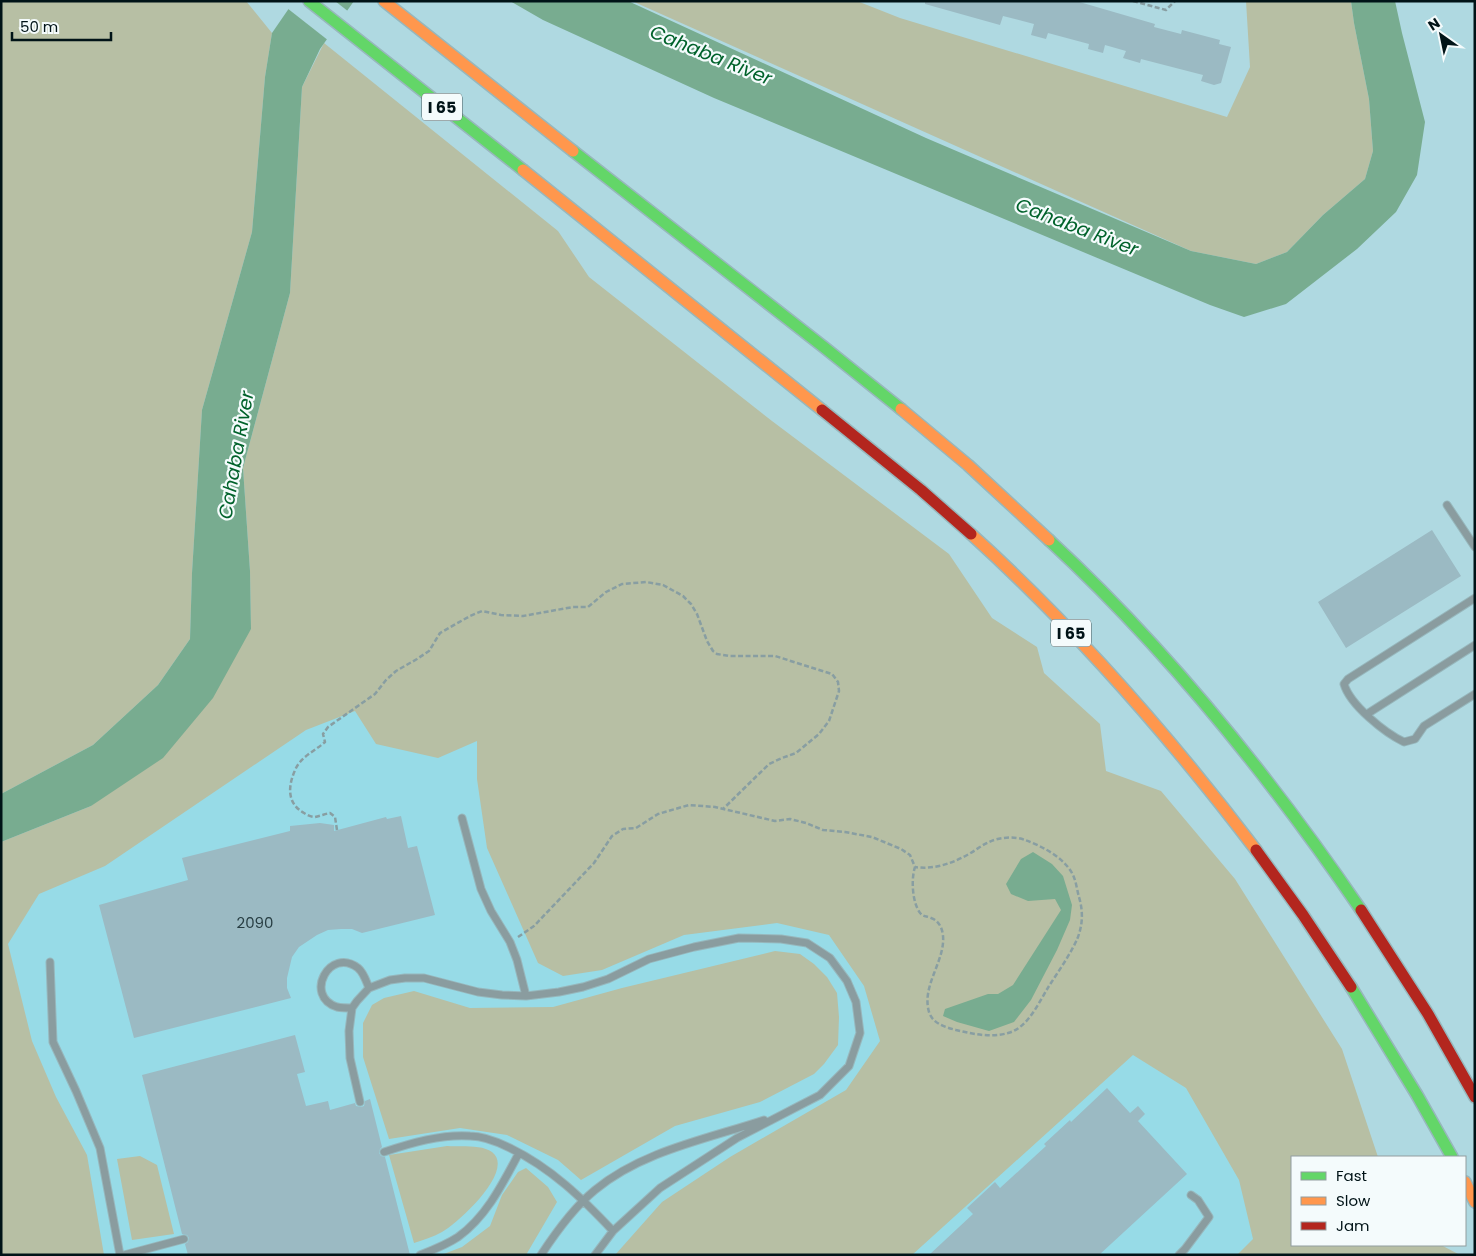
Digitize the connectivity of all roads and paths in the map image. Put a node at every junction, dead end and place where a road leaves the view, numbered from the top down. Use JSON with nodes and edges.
{"nodes":[{"id":1,"x":309,"y":1,"type":"edge"},
{"id":2,"x":384,"y":1,"type":"edge"},
{"id":3,"x":1132,"y":1,"type":"edge"},
{"id":4,"x":1175,"y":1,"type":"edge"},
{"id":5,"x":1447,"y":505,"type":"dead end"},
{"id":6,"x":1475,"y":547,"type":"edge"},
{"id":7,"x":1475,"y":598,"type":"edge"},
{"id":8,"x":1475,"y":645,"type":"edge"},
{"id":9,"x":1475,"y":694,"type":"edge"},
{"id":10,"x":1367,"y":714,"type":"junction"},
{"id":11,"x":723,"y":809,"type":"junction"},
{"id":12,"x":462,"y":818,"type":"dead end"},
{"id":13,"x":337,"y":830,"type":"dead end"},
{"id":14,"x":915,"y":867,"type":"junction"},
{"id":15,"x":510,"y":942,"type":"junction"},
{"id":16,"x":50,"y":962,"type":"dead end"},
{"id":17,"x":369,"y":988,"type":"junction"},
{"id":18,"x":526,"y":996,"type":"junction"},
{"id":19,"x":352,"y":1008,"type":"junction"},
{"id":20,"x":1475,"y":1096,"type":"edge"},
{"id":21,"x":360,"y":1102,"type":"dead end"},
{"id":22,"x":784,"y":1114,"type":"junction"},
{"id":23,"x":384,"y":1152,"type":"dead end"},
{"id":24,"x":519,"y":1153,"type":"junction"},
{"id":25,"x":1451,"y":1156,"type":"edge"},
{"id":26,"x":1466,"y":1184,"type":"edge"},
{"id":27,"x":1190,"y":1195,"type":"dead end"},
{"id":28,"x":584,"y":1200,"type":"junction"},
{"id":29,"x":1475,"y":1202,"type":"edge"},
{"id":30,"x":614,"y":1231,"type":"junction"},
{"id":31,"x":184,"y":1239,"type":"dead end"},
{"id":32,"x":120,"y":1255,"type":"edge"},
{"id":33,"x":124,"y":1255,"type":"edge"},
{"id":34,"x":420,"y":1255,"type":"edge"},
{"id":35,"x":541,"y":1255,"type":"edge"},
{"id":36,"x":595,"y":1255,"type":"edge"},
{"id":37,"x":1179,"y":1255,"type":"edge"}],
"edges":[{"from":1,"to":25,"type":"highway","number":"I 65"},
{"from":2,"to":20,"type":"highway","number":"I 65"},
{"from":3,"to":4,"type":"path"},
{"from":5,"to":6,"type":"lane"},
{"from":7,"to":10,"type":"lane"},
{"from":8,"to":10,"type":"lane"},
{"from":9,"to":10,"type":"lane"},
{"from":11,"to":13,"type":"path"},
{"from":11,"to":14,"type":"path"},
{"from":11,"to":15,"type":"path"},
{"from":12,"to":15,"type":"lane"},
{"from":14,"to":14,"type":"path"},
{"from":15,"to":18,"type":"lane"},
{"from":16,"to":32,"type":"lane"},
{"from":17,"to":18,"type":"lane"},
{"from":17,"to":19,"type":"lane"},
{"from":17,"to":19,"type":"lane"},
{"from":18,"to":22,"type":"lane"},
{"from":19,"to":21,"type":"lane"},
{"from":22,"to":28,"type":"lane"},
{"from":22,"to":30,"type":"lane"},
{"from":23,"to":24,"type":"lane"},
{"from":24,"to":28,"type":"lane"},
{"from":24,"to":34,"type":"lane"},
{"from":26,"to":29,"type":"highway"},
{"from":27,"to":37,"type":"lane"},
{"from":28,"to":30,"type":"lane"},
{"from":28,"to":35,"type":"lane"},
{"from":30,"to":36,"type":"lane"},
{"from":31,"to":33,"type":"lane"}]}
